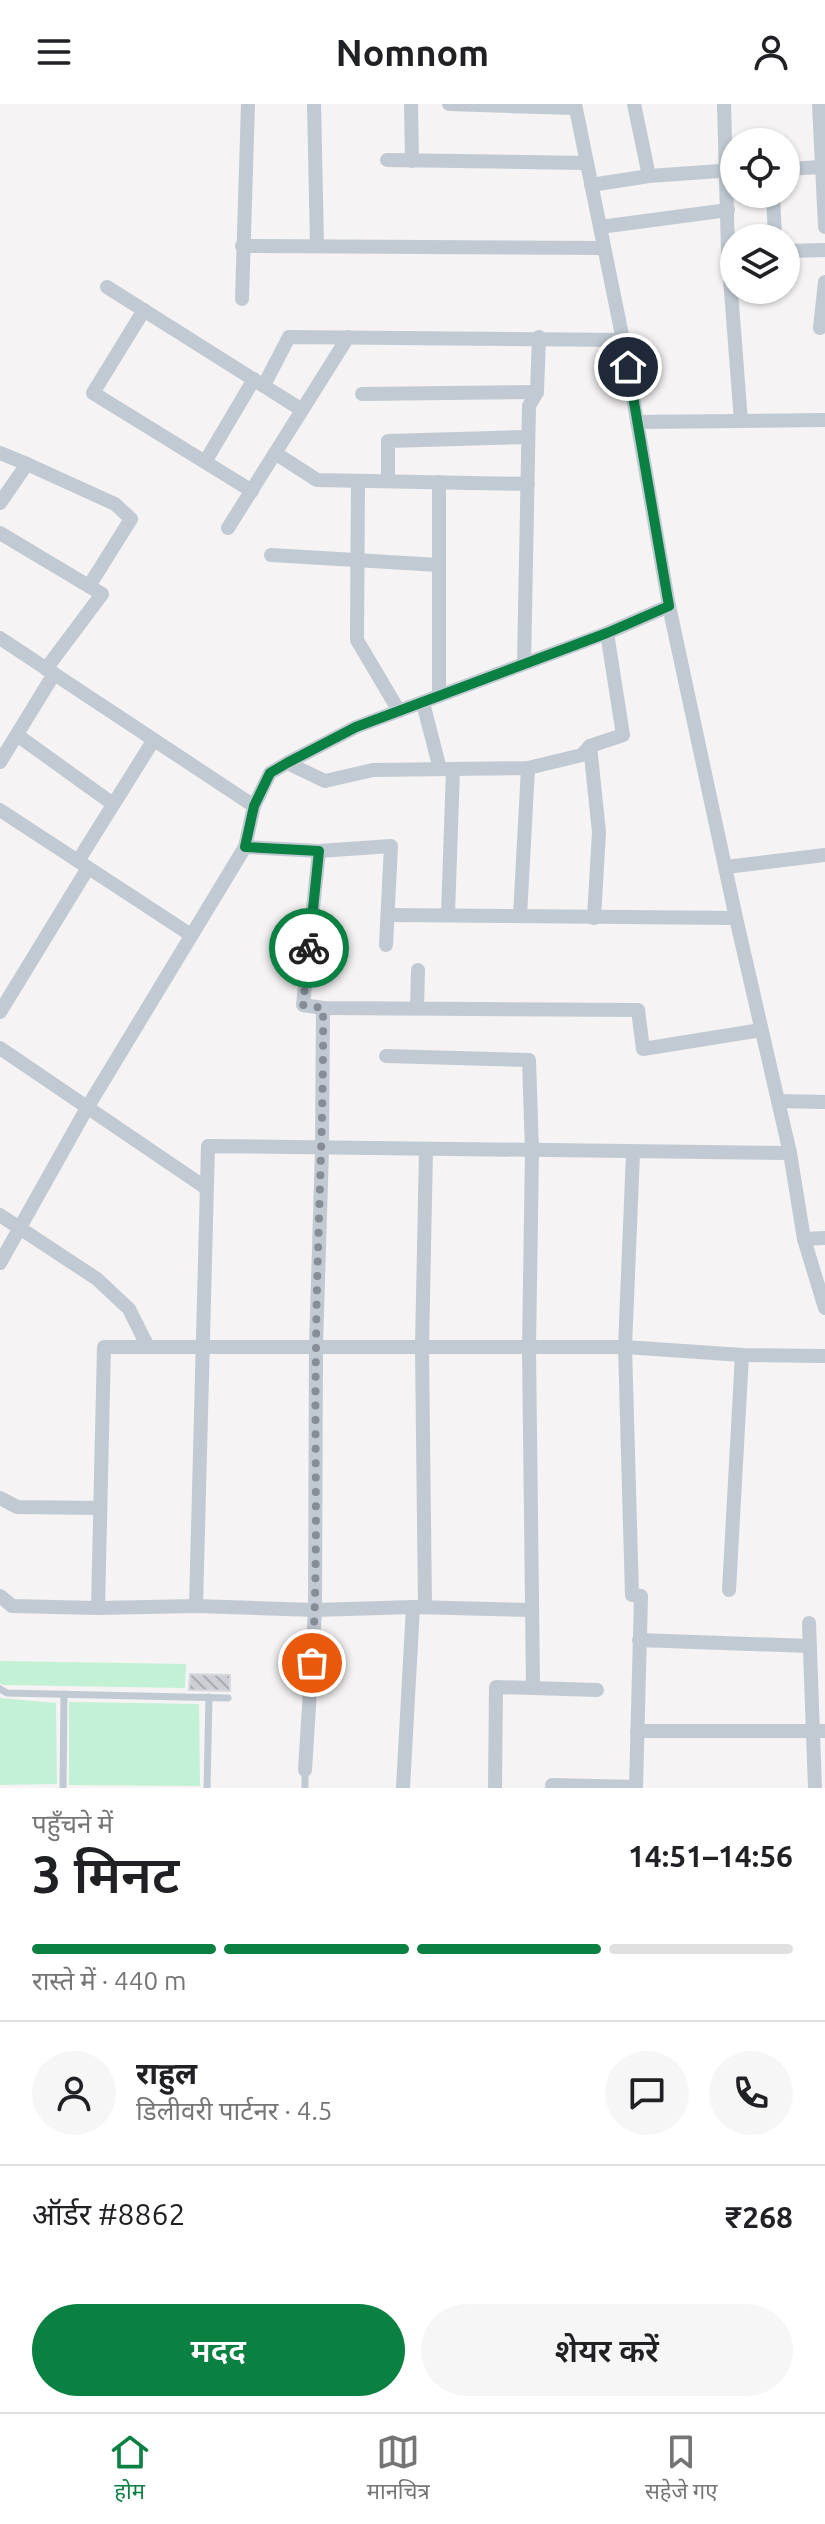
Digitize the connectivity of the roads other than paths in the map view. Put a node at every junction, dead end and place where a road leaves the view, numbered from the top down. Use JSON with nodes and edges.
{"nodes":[{"id":1,"x":248,"y":104,"type":"edge"},
{"id":2,"x":314,"y":104,"type":"edge"},
{"id":3,"x":411,"y":104,"type":"edge"},
{"id":4,"x":449,"y":104,"type":"edge"},
{"id":5,"x":634,"y":104,"type":"edge"},
{"id":6,"x":724,"y":104,"type":"edge"},
{"id":7,"x":819,"y":104,"type":"edge"},
{"id":8,"x":575,"y":106,"type":"edge"},
{"id":9,"x":726,"y":128,"type":"edge"},
{"id":10,"x":387,"y":160,"type":"dead end"},
{"id":11,"x":412,"y":161,"type":"junction"},
{"id":12,"x":587,"y":163,"type":"junction"},
{"id":13,"x":822,"y":167,"type":"junction"},
{"id":14,"x":800,"y":168,"type":"edge"},
{"id":15,"x":720,"y":171,"type":"edge"},
{"id":16,"x":649,"y":176,"type":"junction"},
{"id":17,"x":591,"y":185,"type":"junction"},
{"id":18,"x":728,"y":210,"type":"joint"},
{"id":19,"x":729,"y":224,"type":"edge"},
{"id":20,"x":600,"y":227,"type":"junction"},
{"id":21,"x":825,"y":227,"type":"edge"},
{"id":22,"x":242,"y":246,"type":"junction"},
{"id":23,"x":317,"y":246,"type":"junction"},
{"id":24,"x":604,"y":248,"type":"junction"},
{"id":25,"x":825,"y":250,"type":"edge"},
{"id":26,"x":800,"y":251,"type":"edge"},
{"id":27,"x":825,"y":282,"type":"edge"},
{"id":28,"x":107,"y":287,"type":"dead end"},
{"id":29,"x":242,"y":299,"type":"dead end"},
{"id":30,"x":734,"y":304,"type":"edge"},
{"id":31,"x":144,"y":310,"type":"junction"},
{"id":32,"x":820,"y":328,"type":"dead end"},
{"id":33,"x":348,"y":337,"type":"junction"},
{"id":34,"x":539,"y":337,"type":"junction"},
{"id":35,"x":623,"y":340,"type":"junction"},
{"id":36,"x":259,"y":382,"type":"junction"},
{"id":37,"x":537,"y":392,"type":"junction"},
{"id":38,"x":362,"y":394,"type":"dead end"},
{"id":39,"x":302,"y":410,"type":"junction"},
{"id":40,"x":825,"y":420,"type":"edge"},
{"id":41,"x":741,"y":421,"type":"junction"},
{"id":42,"x":637,"y":422,"type":"junction"},
{"id":43,"x":528,"y":437,"type":"junction"},
{"id":44,"x":0,"y":453,"type":"edge"},
{"id":45,"x":275,"y":453,"type":"junction"},
{"id":46,"x":205,"y":462,"type":"junction"},
{"id":47,"x":27,"y":464,"type":"junction"},
{"id":48,"x":358,"y":481,"type":"junction"},
{"id":49,"x":388,"y":481,"type":"junction"},
{"id":50,"x":439,"y":482,"type":"junction"},
{"id":51,"x":528,"y":484,"type":"junction"},
{"id":52,"x":252,"y":491,"type":"junction"},
{"id":53,"x":0,"y":503,"type":"edge"},
{"id":54,"x":228,"y":528,"type":"dead end"},
{"id":55,"x":0,"y":533,"type":"edge"},
{"id":56,"x":271,"y":555,"type":"dead end"},
{"id":57,"x":358,"y":560,"type":"junction"},
{"id":58,"x":439,"y":565,"type":"junction"},
{"id":59,"x":89,"y":586,"type":"junction"},
{"id":60,"x":669,"y":606,"type":"junction"},
{"id":61,"x":607,"y":633,"type":"junction"},
{"id":62,"x":0,"y":638,"type":"edge"},
{"id":63,"x":524,"y":664,"type":"junction"},
{"id":64,"x":50,"y":672,"type":"junction"},
{"id":65,"x":439,"y":696,"type":"junction"},
{"id":66,"x":423,"y":703,"type":"junction"},
{"id":67,"x":399,"y":711,"type":"junction"},
{"id":68,"x":17,"y":735,"type":"junction"},
{"id":69,"x":153,"y":741,"type":"junction"},
{"id":70,"x":590,"y":746,"type":"junction"},
{"id":71,"x":0,"y":762,"type":"edge"},
{"id":72,"x":287,"y":763,"type":"junction"},
{"id":73,"x":528,"y":768,"type":"junction"},
{"id":74,"x":446,"y":769,"type":"junction"},
{"id":75,"x":113,"y":804,"type":"junction"},
{"id":76,"x":254,"y":806,"type":"junction"},
{"id":77,"x":0,"y":810,"type":"edge"},
{"id":78,"x":245,"y":847,"type":"junction"},
{"id":79,"x":319,"y":851,"type":"junction"},
{"id":80,"x":825,"y":855,"type":"edge"},
{"id":81,"x":83,"y":865,"type":"junction"},
{"id":82,"x":726,"y":867,"type":"junction"},
{"id":83,"x":448,"y":914,"type":"junction"},
{"id":84,"x":388,"y":915,"type":"junction"},
{"id":85,"x":520,"y":916,"type":"junction"},
{"id":86,"x":594,"y":918,"type":"junction"},
{"id":87,"x":736,"y":918,"type":"junction"},
{"id":88,"x":191,"y":935,"type":"junction"},
{"id":89,"x":386,"y":945,"type":"dead end"},
{"id":90,"x":418,"y":970,"type":"dead end"},
{"id":91,"x":323,"y":1008,"type":"junction"},
{"id":92,"x":417,"y":1008,"type":"junction"},
{"id":93,"x":0,"y":1012,"type":"edge"},
{"id":94,"x":761,"y":1030,"type":"junction"},
{"id":95,"x":0,"y":1048,"type":"edge"},
{"id":96,"x":386,"y":1056,"type":"dead end"},
{"id":97,"x":778,"y":1101,"type":"junction"},
{"id":98,"x":825,"y":1102,"type":"edge"},
{"id":99,"x":87,"y":1108,"type":"junction"},
{"id":100,"x":322,"y":1149,"type":"junction"},
{"id":101,"x":426,"y":1149,"type":"junction"},
{"id":102,"x":532,"y":1151,"type":"junction"},
{"id":103,"x":633,"y":1153,"type":"junction"},
{"id":104,"x":790,"y":1153,"type":"junction"},
{"id":105,"x":206,"y":1188,"type":"junction"},
{"id":106,"x":0,"y":1215,"type":"edge"},
{"id":107,"x":20,"y":1228,"type":"junction"},
{"id":108,"x":825,"y":1238,"type":"edge"},
{"id":109,"x":804,"y":1239,"type":"junction"},
{"id":110,"x":0,"y":1263,"type":"edge"},
{"id":111,"x":825,"y":1308,"type":"edge"},
{"id":112,"x":201,"y":1345,"type":"junction"},
{"id":113,"x":316,"y":1346,"type":"junction"},
{"id":114,"x":148,"y":1347,"type":"junction"},
{"id":115,"x":625,"y":1347,"type":"junction"},
{"id":116,"x":422,"y":1348,"type":"junction"},
{"id":117,"x":529,"y":1348,"type":"junction"},
{"id":118,"x":742,"y":1355,"type":"junction"},
{"id":119,"x":825,"y":1356,"type":"edge"},
{"id":120,"x":0,"y":1498,"type":"edge"},
{"id":121,"x":100,"y":1508,"type":"junction"},
{"id":122,"x":729,"y":1590,"type":"dead end"},
{"id":123,"x":0,"y":1596,"type":"edge"},
{"id":124,"x":196,"y":1606,"type":"junction"},
{"id":125,"x":419,"y":1607,"type":"junction"},
{"id":126,"x":98,"y":1608,"type":"junction"},
{"id":127,"x":315,"y":1610,"type":"junction"},
{"id":128,"x":531,"y":1610,"type":"junction"},
{"id":129,"x":809,"y":1623,"type":"dead end"},
{"id":130,"x":639,"y":1640,"type":"junction"},
{"id":131,"x":810,"y":1646,"type":"junction"},
{"id":132,"x":533,"y":1687,"type":"junction"},
{"id":133,"x":0,"y":1689,"type":"edge"},
{"id":134,"x":597,"y":1690,"type":"dead end"},
{"id":135,"x":64,"y":1694,"type":"junction"},
{"id":136,"x":209,"y":1697,"type":"junction"},
{"id":137,"x":228,"y":1698,"type":"dead end"},
{"id":138,"x":818,"y":1730,"type":"edge"},
{"id":139,"x":637,"y":1731,"type":"junction"},
{"id":140,"x":305,"y":1770,"type":"joint"},
{"id":141,"x":552,"y":1785,"type":"dead end"},
{"id":142,"x":63,"y":1788,"type":"edge"},
{"id":143,"x":207,"y":1788,"type":"edge"},
{"id":144,"x":305,"y":1788,"type":"edge"},
{"id":145,"x":403,"y":1788,"type":"edge"},
{"id":146,"x":495,"y":1788,"type":"edge"},
{"id":147,"x":636,"y":1788,"type":"edge"},
{"id":148,"x":815,"y":1788,"type":"edge"}],
"edges":[{"from":1,"to":22,"type":"street"},
{"from":2,"to":23,"type":"street"},
{"from":3,"to":11,"type":"street"},
{"from":4,"to":8,"type":"street"},
{"from":5,"to":16,"type":"street"},
{"from":6,"to":9,"type":"street"},
{"from":7,"to":13,"type":"street"},
{"from":8,"to":12,"type":"street"},
{"from":10,"to":11,"type":"street"},
{"from":11,"to":12,"type":"street"},
{"from":12,"to":17,"type":"street"},
{"from":13,"to":14,"type":"street"},
{"from":13,"to":21,"type":"street"},
{"from":15,"to":16,"type":"street"},
{"from":16,"to":17,"type":"street"},
{"from":17,"to":20,"type":"street"},
{"from":18,"to":19,"type":"street"},
{"from":18,"to":20,"type":"street"},
{"from":20,"to":24,"type":"street"},
{"from":22,"to":23,"type":"street"},
{"from":22,"to":29,"type":"street"},
{"from":23,"to":24,"type":"street"},
{"from":24,"to":35,"type":"street"},
{"from":25,"to":26,"type":"street"},
{"from":27,"to":32,"type":"street"},
{"from":28,"to":31,"type":"street"},
{"from":30,"to":41,"type":"street"},
{"from":31,"to":36,"type":"street"},
{"from":31,"to":46,"type":"street"},
{"from":33,"to":34,"type":"street"},
{"from":33,"to":36,"type":"street"},
{"from":33,"to":39,"type":"street"},
{"from":34,"to":35,"type":"street"},
{"from":34,"to":37,"type":"street"},
{"from":35,"to":42,"type":"street"},
{"from":36,"to":39,"type":"street"},
{"from":36,"to":46,"type":"street"},
{"from":37,"to":38,"type":"street"},
{"from":37,"to":43,"type":"street"},
{"from":39,"to":45,"type":"street"},
{"from":40,"to":41,"type":"street"},
{"from":41,"to":42,"type":"street"},
{"from":42,"to":60,"type":"street"},
{"from":43,"to":49,"type":"street"},
{"from":43,"to":51,"type":"street"},
{"from":44,"to":47,"type":"street"},
{"from":45,"to":48,"type":"street"},
{"from":45,"to":52,"type":"street"},
{"from":46,"to":52,"type":"street"},
{"from":47,"to":53,"type":"street"},
{"from":47,"to":59,"type":"street"},
{"from":48,"to":49,"type":"street"},
{"from":48,"to":57,"type":"street"},
{"from":49,"to":50,"type":"street"},
{"from":50,"to":51,"type":"street"},
{"from":50,"to":58,"type":"street"},
{"from":51,"to":63,"type":"street"},
{"from":52,"to":54,"type":"street"},
{"from":55,"to":59,"type":"street"},
{"from":56,"to":57,"type":"street"},
{"from":57,"to":58,"type":"street"},
{"from":57,"to":67,"type":"street"},
{"from":58,"to":65,"type":"street"},
{"from":59,"to":64,"type":"street"},
{"from":60,"to":61,"type":"street"},
{"from":60,"to":82,"type":"street"},
{"from":61,"to":63,"type":"street"},
{"from":61,"to":70,"type":"street"},
{"from":62,"to":64,"type":"street"},
{"from":63,"to":65,"type":"street"},
{"from":64,"to":68,"type":"street"},
{"from":64,"to":69,"type":"street"},
{"from":65,"to":66,"type":"street"},
{"from":66,"to":67,"type":"street"},
{"from":66,"to":74,"type":"street"},
{"from":67,"to":72,"type":"street"},
{"from":68,"to":71,"type":"street"},
{"from":68,"to":75,"type":"street"},
{"from":69,"to":75,"type":"street"},
{"from":69,"to":76,"type":"street"},
{"from":70,"to":73,"type":"street"},
{"from":70,"to":86,"type":"street"},
{"from":72,"to":74,"type":"street"},
{"from":72,"to":76,"type":"street"},
{"from":73,"to":74,"type":"street"},
{"from":73,"to":85,"type":"street"},
{"from":74,"to":83,"type":"street"},
{"from":75,"to":81,"type":"street"},
{"from":76,"to":78,"type":"street"},
{"from":77,"to":81,"type":"street"},
{"from":78,"to":79,"type":"street"},
{"from":78,"to":88,"type":"street"},
{"from":79,"to":84,"type":"street"},
{"from":79,"to":91,"type":"street"},
{"from":80,"to":82,"type":"street"},
{"from":81,"to":88,"type":"street"},
{"from":81,"to":93,"type":"street"},
{"from":82,"to":87,"type":"street"},
{"from":83,"to":84,"type":"street"},
{"from":83,"to":85,"type":"street"},
{"from":84,"to":89,"type":"street"},
{"from":85,"to":86,"type":"street"},
{"from":86,"to":87,"type":"street"},
{"from":87,"to":94,"type":"street"},
{"from":88,"to":99,"type":"street"},
{"from":90,"to":92,"type":"street"},
{"from":91,"to":92,"type":"street"},
{"from":91,"to":100,"type":"street"},
{"from":92,"to":94,"type":"street"},
{"from":94,"to":97,"type":"street"},
{"from":95,"to":99,"type":"street"},
{"from":96,"to":102,"type":"street"},
{"from":97,"to":98,"type":"street"},
{"from":97,"to":104,"type":"street"},
{"from":99,"to":105,"type":"street"},
{"from":99,"to":107,"type":"street"},
{"from":100,"to":101,"type":"street"},
{"from":100,"to":105,"type":"street"},
{"from":100,"to":113,"type":"street"},
{"from":101,"to":102,"type":"street"},
{"from":101,"to":116,"type":"street"},
{"from":102,"to":103,"type":"street"},
{"from":102,"to":117,"type":"street"},
{"from":103,"to":104,"type":"street"},
{"from":103,"to":115,"type":"street"},
{"from":104,"to":109,"type":"street"},
{"from":105,"to":112,"type":"street"},
{"from":106,"to":107,"type":"street"},
{"from":107,"to":110,"type":"street"},
{"from":107,"to":114,"type":"street"},
{"from":108,"to":109,"type":"street"},
{"from":109,"to":111,"type":"street"},
{"from":112,"to":113,"type":"street"},
{"from":112,"to":114,"type":"street"},
{"from":112,"to":124,"type":"street"},
{"from":113,"to":116,"type":"street"},
{"from":113,"to":127,"type":"street"},
{"from":114,"to":121,"type":"street"},
{"from":115,"to":117,"type":"street"},
{"from":115,"to":118,"type":"street"},
{"from":115,"to":130,"type":"street"},
{"from":116,"to":117,"type":"street"},
{"from":116,"to":125,"type":"street"},
{"from":117,"to":128,"type":"street"},
{"from":118,"to":119,"type":"street"},
{"from":118,"to":122,"type":"street"},
{"from":120,"to":121,"type":"street"},
{"from":121,"to":126,"type":"street"},
{"from":123,"to":126,"type":"street"},
{"from":124,"to":126,"type":"street"},
{"from":124,"to":127,"type":"street"},
{"from":125,"to":127,"type":"street"},
{"from":125,"to":128,"type":"street"},
{"from":125,"to":145,"type":"street"},
{"from":127,"to":140,"type":"street"},
{"from":128,"to":132,"type":"street"},
{"from":129,"to":131,"type":"street"},
{"from":130,"to":131,"type":"street"},
{"from":130,"to":139,"type":"street"},
{"from":131,"to":138,"type":"street"},
{"from":132,"to":134,"type":"street"},
{"from":132,"to":146,"type":"street"},
{"from":133,"to":135,"type":"lane"},
{"from":135,"to":136,"type":"lane"},
{"from":135,"to":142,"type":"lane"},
{"from":136,"to":137,"type":"lane"},
{"from":136,"to":143,"type":"lane"},
{"from":138,"to":139,"type":"street"},
{"from":138,"to":148,"type":"street"},
{"from":139,"to":147,"type":"street"},
{"from":140,"to":144,"type":"lane"},
{"from":141,"to":147,"type":"street"}]}
